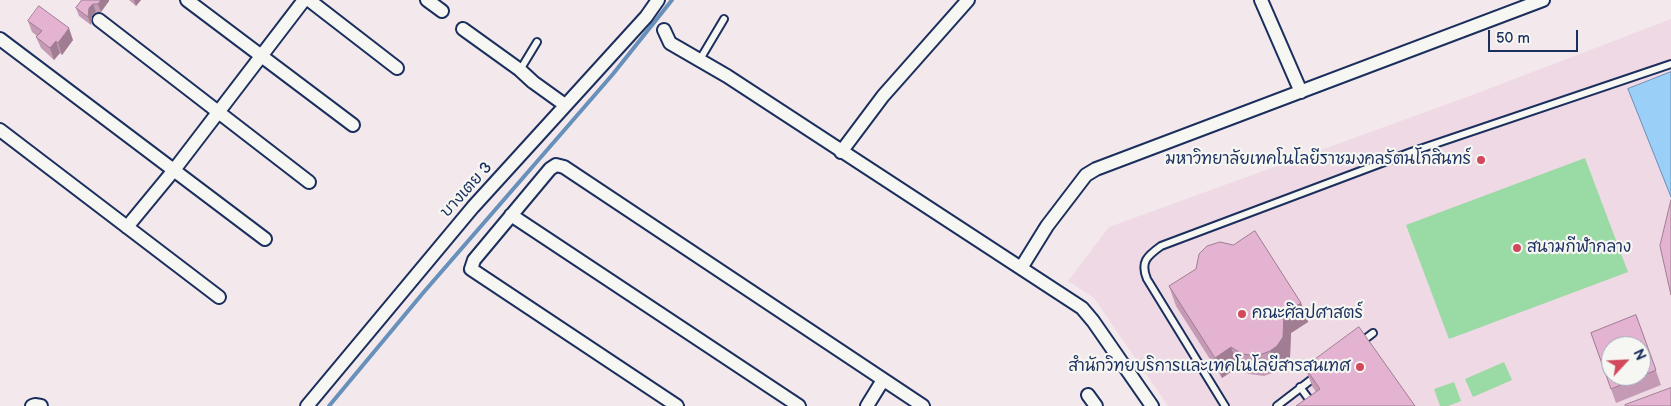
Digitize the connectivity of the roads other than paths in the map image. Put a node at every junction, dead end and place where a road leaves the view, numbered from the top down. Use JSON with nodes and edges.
{"nodes":[{"id":1,"x":187,"y":0,"type":"edge"},
{"id":2,"x":304,"y":0,"type":"edge"},
{"id":3,"x":309,"y":0,"type":"edge"},
{"id":4,"x":426,"y":0,"type":"edge"},
{"id":5,"x":658,"y":0,"type":"edge"},
{"id":6,"x":968,"y":0,"type":"edge"},
{"id":7,"x":1261,"y":0,"type":"edge"},
{"id":8,"x":1543,"y":0,"type":"edge"},
{"id":9,"x":442,"y":12,"type":"dead end"},
{"id":10,"x":724,"y":19,"type":"dead end"},
{"id":11,"x":99,"y":20,"type":"dead end"},
{"id":12,"x":463,"y":29,"type":"dead end"},
{"id":13,"x":664,"y":30,"type":"dead end"},
{"id":14,"x":0,"y":39,"type":"edge"},
{"id":15,"x":538,"y":42,"type":"dead end"},
{"id":16,"x":261,"y":56,"type":"junction"},
{"id":17,"x":699,"y":61,"type":"junction"},
{"id":18,"x":1671,"y":64,"type":"edge"},
{"id":19,"x":397,"y":68,"type":"dead end"},
{"id":20,"x":520,"y":70,"type":"junction"},
{"id":21,"x":1301,"y":92,"type":"junction"},
{"id":22,"x":565,"y":105,"type":"junction"},
{"id":23,"x":218,"y":112,"type":"junction"},
{"id":24,"x":354,"y":125,"type":"dead end"},
{"id":25,"x":0,"y":130,"type":"edge"},
{"id":26,"x":841,"y":152,"type":"junction"},
{"id":27,"x":174,"y":170,"type":"junction"},
{"id":28,"x":309,"y":182,"type":"dead end"},
{"id":29,"x":511,"y":214,"type":"junction"},
{"id":30,"x":127,"y":227,"type":"junction"},
{"id":31,"x":266,"y":239,"type":"dead end"},
{"id":32,"x":1021,"y":268,"type":"junction"},
{"id":33,"x":219,"y":297,"type":"dead end"},
{"id":34,"x":1373,"y":333,"type":"dead end"},
{"id":35,"x":1351,"y":350,"type":"edge"},
{"id":36,"x":1322,"y":372,"type":"edge"},
{"id":37,"x":883,"y":380,"type":"junction"},
{"id":38,"x":1300,"y":387,"type":"junction"},
{"id":39,"x":1088,"y":395,"type":"dead end"},
{"id":40,"x":32,"y":406,"type":"edge"},
{"id":41,"x":41,"y":406,"type":"edge"},
{"id":42,"x":307,"y":406,"type":"edge"},
{"id":43,"x":677,"y":406,"type":"edge"},
{"id":44,"x":799,"y":406,"type":"edge"},
{"id":45,"x":867,"y":406,"type":"edge"},
{"id":46,"x":923,"y":406,"type":"edge"},
{"id":47,"x":1096,"y":406,"type":"edge"},
{"id":48,"x":1152,"y":406,"type":"edge"},
{"id":49,"x":1225,"y":406,"type":"edge"},
{"id":50,"x":1277,"y":406,"type":"edge"},
{"id":51,"x":1314,"y":406,"type":"edge"}],
"edges":[{"from":1,"to":16,"type":"street"},
{"from":2,"to":16,"type":"street"},
{"from":3,"to":19,"type":"street"},
{"from":4,"to":9,"type":"street"},
{"from":5,"to":22,"type":"street","name":"บางเตย 3"},
{"from":6,"to":26,"type":"street"},
{"from":7,"to":21,"type":"street"},
{"from":8,"to":21,"type":"street"},
{"from":10,"to":17,"type":"lane"},
{"from":11,"to":23,"type":"street"},
{"from":12,"to":20,"type":"street"},
{"from":13,"to":17,"type":"street"},
{"from":14,"to":27,"type":"street"},
{"from":15,"to":20,"type":"lane"},
{"from":16,"to":23,"type":"street"},
{"from":16,"to":24,"type":"street"},
{"from":17,"to":26,"type":"street"},
{"from":18,"to":49,"type":"lane"},
{"from":20,"to":22,"type":"street"},
{"from":21,"to":32,"type":"street"},
{"from":22,"to":42,"type":"street","name":"บางเตย 3"},
{"from":23,"to":27,"type":"street"},
{"from":23,"to":28,"type":"street"},
{"from":25,"to":30,"type":"street"},
{"from":26,"to":32,"type":"street"},
{"from":27,"to":30,"type":"street"},
{"from":27,"to":31,"type":"street"},
{"from":29,"to":37,"type":"street"},
{"from":29,"to":43,"type":"street"},
{"from":29,"to":44,"type":"street"},
{"from":30,"to":33,"type":"street"},
{"from":32,"to":48,"type":"street"},
{"from":34,"to":35,"type":"lane"},
{"from":36,"to":38,"type":"lane"},
{"from":37,"to":45,"type":"street"},
{"from":37,"to":46,"type":"street"},
{"from":38,"to":50,"type":"lane"},
{"from":38,"to":51,"type":"lane"},
{"from":39,"to":47,"type":"street"},
{"from":40,"to":41,"type":"street"}]}
